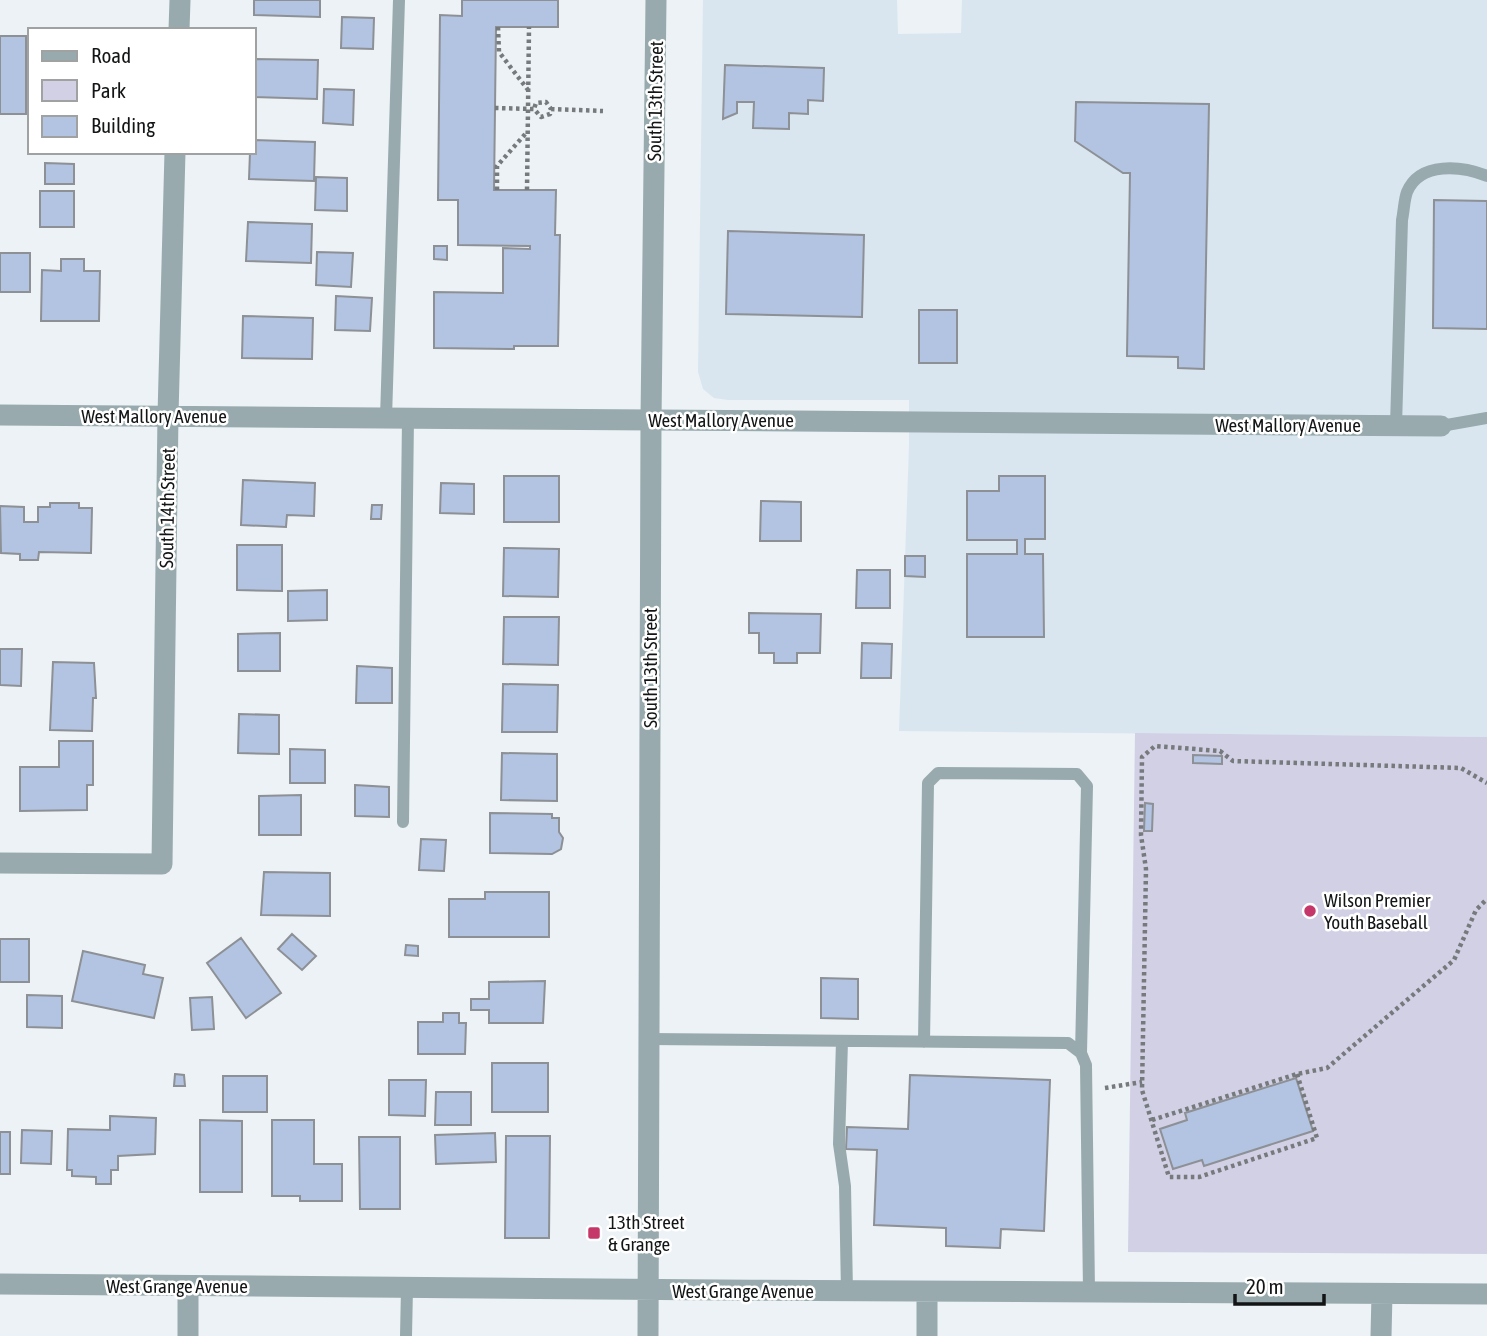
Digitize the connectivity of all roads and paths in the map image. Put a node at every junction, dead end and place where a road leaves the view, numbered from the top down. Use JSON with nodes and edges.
{"nodes":[{"id":1,"x":180,"y":0,"type":"edge"},
{"id":2,"x":399,"y":0,"type":"edge"},
{"id":3,"x":656,"y":0,"type":"edge"},
{"id":4,"x":499,"y":27,"type":"dead end"},
{"id":5,"x":529,"y":27,"type":"dead end"},
{"id":6,"x":179,"y":28,"type":"edge"},
{"id":7,"x":528,"y":90,"type":"junction"},
{"id":8,"x":495,"y":108,"type":"dead end"},
{"id":9,"x":531,"y":109,"type":"junction"},
{"id":10,"x":551,"y":109,"type":"junction"},
{"id":11,"x":603,"y":111,"type":"dead end"},
{"id":12,"x":527,"y":131,"type":"junction"},
{"id":13,"x":176,"y":154,"type":"edge"},
{"id":14,"x":1487,"y":176,"type":"edge"},
{"id":15,"x":497,"y":190,"type":"dead end"},
{"id":16,"x":527,"y":190,"type":"dead end"},
{"id":17,"x":0,"y":415,"type":"edge"},
{"id":18,"x":168,"y":415,"type":"junction"},
{"id":19,"x":386,"y":418,"type":"junction"},
{"id":20,"x":408,"y":418,"type":"junction"},
{"id":21,"x":1487,"y":418,"type":"edge"},
{"id":22,"x":651,"y":420,"type":"junction"},
{"id":23,"x":1395,"y":426,"type":"junction"},
{"id":24,"x":1441,"y":426,"type":"joint"},
{"id":25,"x":1487,"y":783,"type":"edge"},
{"id":26,"x":403,"y":822,"type":"dead end"},
{"id":27,"x":0,"y":863,"type":"edge"},
{"id":28,"x":1487,"y":900,"type":"edge"},
{"id":29,"x":649,"y":1039,"type":"junction"},
{"id":30,"x":842,"y":1041,"type":"junction"},
{"id":31,"x":924,"y":1042,"type":"junction"},
{"id":32,"x":1081,"y":1053,"type":"junction"},
{"id":33,"x":1297,"y":1074,"type":"junction"},
{"id":34,"x":1142,"y":1082,"type":"junction"},
{"id":35,"x":1087,"y":1091,"type":"junction"},
{"id":36,"x":1152,"y":1119,"type":"junction"},
{"id":37,"x":0,"y":1284,"type":"edge"},
{"id":38,"x":188,"y":1286,"type":"junction"},
{"id":39,"x":407,"y":1288,"type":"junction"},
{"id":40,"x":649,"y":1291,"type":"junction"},
{"id":41,"x":1089,"y":1291,"type":"junction"},
{"id":42,"x":848,"y":1292,"type":"junction"},
{"id":43,"x":927,"y":1292,"type":"junction"},
{"id":44,"x":1382,"y":1294,"type":"junction"},
{"id":45,"x":1487,"y":1294,"type":"edge"},
{"id":46,"x":188,"y":1336,"type":"edge"},
{"id":47,"x":406,"y":1336,"type":"edge"},
{"id":48,"x":648,"y":1336,"type":"edge"},
{"id":49,"x":927,"y":1336,"type":"edge"},
{"id":50,"x":1381,"y":1336,"type":"edge"}],
"edges":[{"from":1,"to":6,"type":"street"},
{"from":2,"to":19,"type":"lane"},
{"from":3,"to":22,"type":"street","name":"South 13th Street"},
{"from":4,"to":7,"type":"path"},
{"from":5,"to":7,"type":"path"},
{"from":7,"to":9,"type":"path"},
{"from":8,"to":9,"type":"path"},
{"from":9,"to":10,"type":"path"},
{"from":9,"to":10,"type":"path"},
{"from":9,"to":12,"type":"path"},
{"from":10,"to":11,"type":"path"},
{"from":12,"to":15,"type":"path"},
{"from":12,"to":16,"type":"path"},
{"from":13,"to":18,"type":"street","name":"South 14th Street"},
{"from":14,"to":23,"type":"lane"},
{"from":17,"to":18,"type":"street","name":"West Mallory Avenue"},
{"from":18,"to":19,"type":"street","name":"West Mallory Avenue"},
{"from":18,"to":27,"type":"street","name":"South 14th Street"},
{"from":19,"to":20,"type":"street","name":"West Mallory Avenue"},
{"from":20,"to":22,"type":"street","name":"West Mallory Avenue"},
{"from":20,"to":26,"type":"lane"},
{"from":21,"to":24,"type":"lane"},
{"from":22,"to":23,"type":"street","name":"West Mallory Avenue"},
{"from":22,"to":29,"type":"street","name":"South 13th Street"},
{"from":23,"to":24,"type":"street","name":"West Mallory Avenue"},
{"from":25,"to":34,"type":"path"},
{"from":28,"to":33,"type":"path"},
{"from":29,"to":30,"type":"lane"},
{"from":29,"to":40,"type":"street","name":"South 13th Street"},
{"from":30,"to":31,"type":"lane"},
{"from":30,"to":42,"type":"lane"},
{"from":31,"to":32,"type":"lane"},
{"from":31,"to":32,"type":"lane"},
{"from":32,"to":35,"type":"lane"},
{"from":33,"to":36,"type":"path"},
{"from":33,"to":36,"type":"path"},
{"from":34,"to":35,"type":"path"},
{"from":34,"to":36,"type":"path"},
{"from":35,"to":41,"type":"lane"},
{"from":37,"to":38,"type":"street","name":"West Grange Avenue"},
{"from":38,"to":39,"type":"street","name":"West Grange Avenue"},
{"from":38,"to":46,"type":"street"},
{"from":39,"to":40,"type":"street","name":"West Grange Avenue"},
{"from":39,"to":47,"type":"lane"},
{"from":40,"to":42,"type":"street","name":"West Grange Avenue"},
{"from":40,"to":48,"type":"street","name":"South 13th Street"},
{"from":41,"to":43,"type":"street","name":"West Grange Avenue"},
{"from":41,"to":44,"type":"street","name":"West Grange Avenue"},
{"from":42,"to":43,"type":"street","name":"West Grange Avenue"},
{"from":43,"to":49,"type":"street"},
{"from":44,"to":45,"type":"street","name":"West Grange Avenue"},
{"from":44,"to":50,"type":"street"}]}
